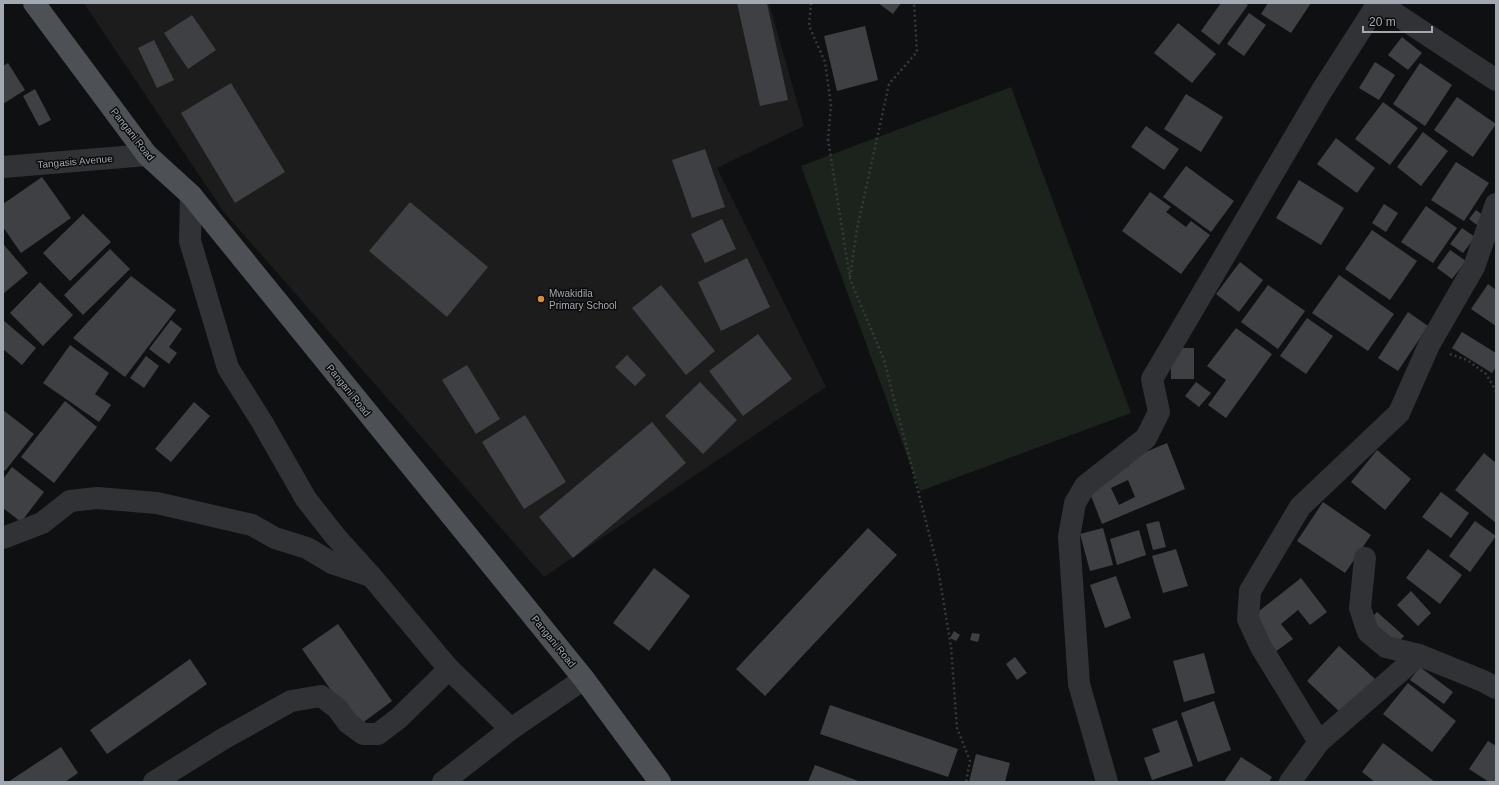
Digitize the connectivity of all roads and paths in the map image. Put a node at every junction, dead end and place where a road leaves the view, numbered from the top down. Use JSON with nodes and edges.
{"nodes":[{"id":1,"x":34,"y":3,"type":"edge"},
{"id":2,"x":811,"y":3,"type":"edge"},
{"id":3,"x":914,"y":3,"type":"edge"},
{"id":4,"x":1379,"y":3,"type":"edge"},
{"id":5,"x":1496,"y":80,"type":"edge"},
{"id":6,"x":147,"y":155,"type":"junction"},
{"id":7,"x":3,"y":167,"type":"edge"},
{"id":8,"x":191,"y":195,"type":"junction"},
{"id":9,"x":1496,"y":204,"type":"edge"},
{"id":10,"x":850,"y":279,"type":"junction"},
{"id":11,"x":1429,"y":345,"type":"junction"},
{"id":12,"x":1496,"y":391,"type":"edge"},
{"id":13,"x":3,"y":538,"type":"edge"},
{"id":14,"x":1365,"y":558,"type":"dead end"},
{"id":15,"x":372,"y":577,"type":"junction"},
{"id":16,"x":1419,"y":655,"type":"junction"},
{"id":17,"x":449,"y":669,"type":"junction"},
{"id":18,"x":584,"y":679,"type":"junction"},
{"id":19,"x":1496,"y":688,"type":"edge"},
{"id":20,"x":511,"y":729,"type":"junction"},
{"id":21,"x":1319,"y":742,"type":"junction"},
{"id":22,"x":154,"y":782,"type":"edge"},
{"id":23,"x":443,"y":782,"type":"edge"},
{"id":24,"x":660,"y":782,"type":"edge"},
{"id":25,"x":966,"y":782,"type":"edge"},
{"id":26,"x":1107,"y":782,"type":"edge"},
{"id":27,"x":1290,"y":782,"type":"edge"}],
"edges":[{"from":1,"to":6,"type":"main road","name":"Pangani Road"},
{"from":2,"to":10,"type":"path"},
{"from":3,"to":10,"type":"path"},
{"from":4,"to":5,"type":"street"},
{"from":4,"to":26,"type":"street"},
{"from":6,"to":7,"type":"street","name":"Tangasis Avenue"},
{"from":6,"to":8,"type":"main road","name":"Pangani Road"},
{"from":8,"to":15,"type":"street"},
{"from":8,"to":18,"type":"main road","name":"Pangani Road"},
{"from":9,"to":11,"type":"street"},
{"from":10,"to":25,"type":"path"},
{"from":11,"to":12,"type":"path"},
{"from":11,"to":21,"type":"street"},
{"from":13,"to":15,"type":"street"},
{"from":14,"to":16,"type":"street"},
{"from":15,"to":17,"type":"street"},
{"from":16,"to":19,"type":"street"},
{"from":16,"to":21,"type":"street"},
{"from":17,"to":20,"type":"street"},
{"from":17,"to":22,"type":"street"},
{"from":18,"to":20,"type":"street"},
{"from":18,"to":24,"type":"main road","name":"Pangani Road"},
{"from":20,"to":23,"type":"street"},
{"from":21,"to":27,"type":"street"}]}
